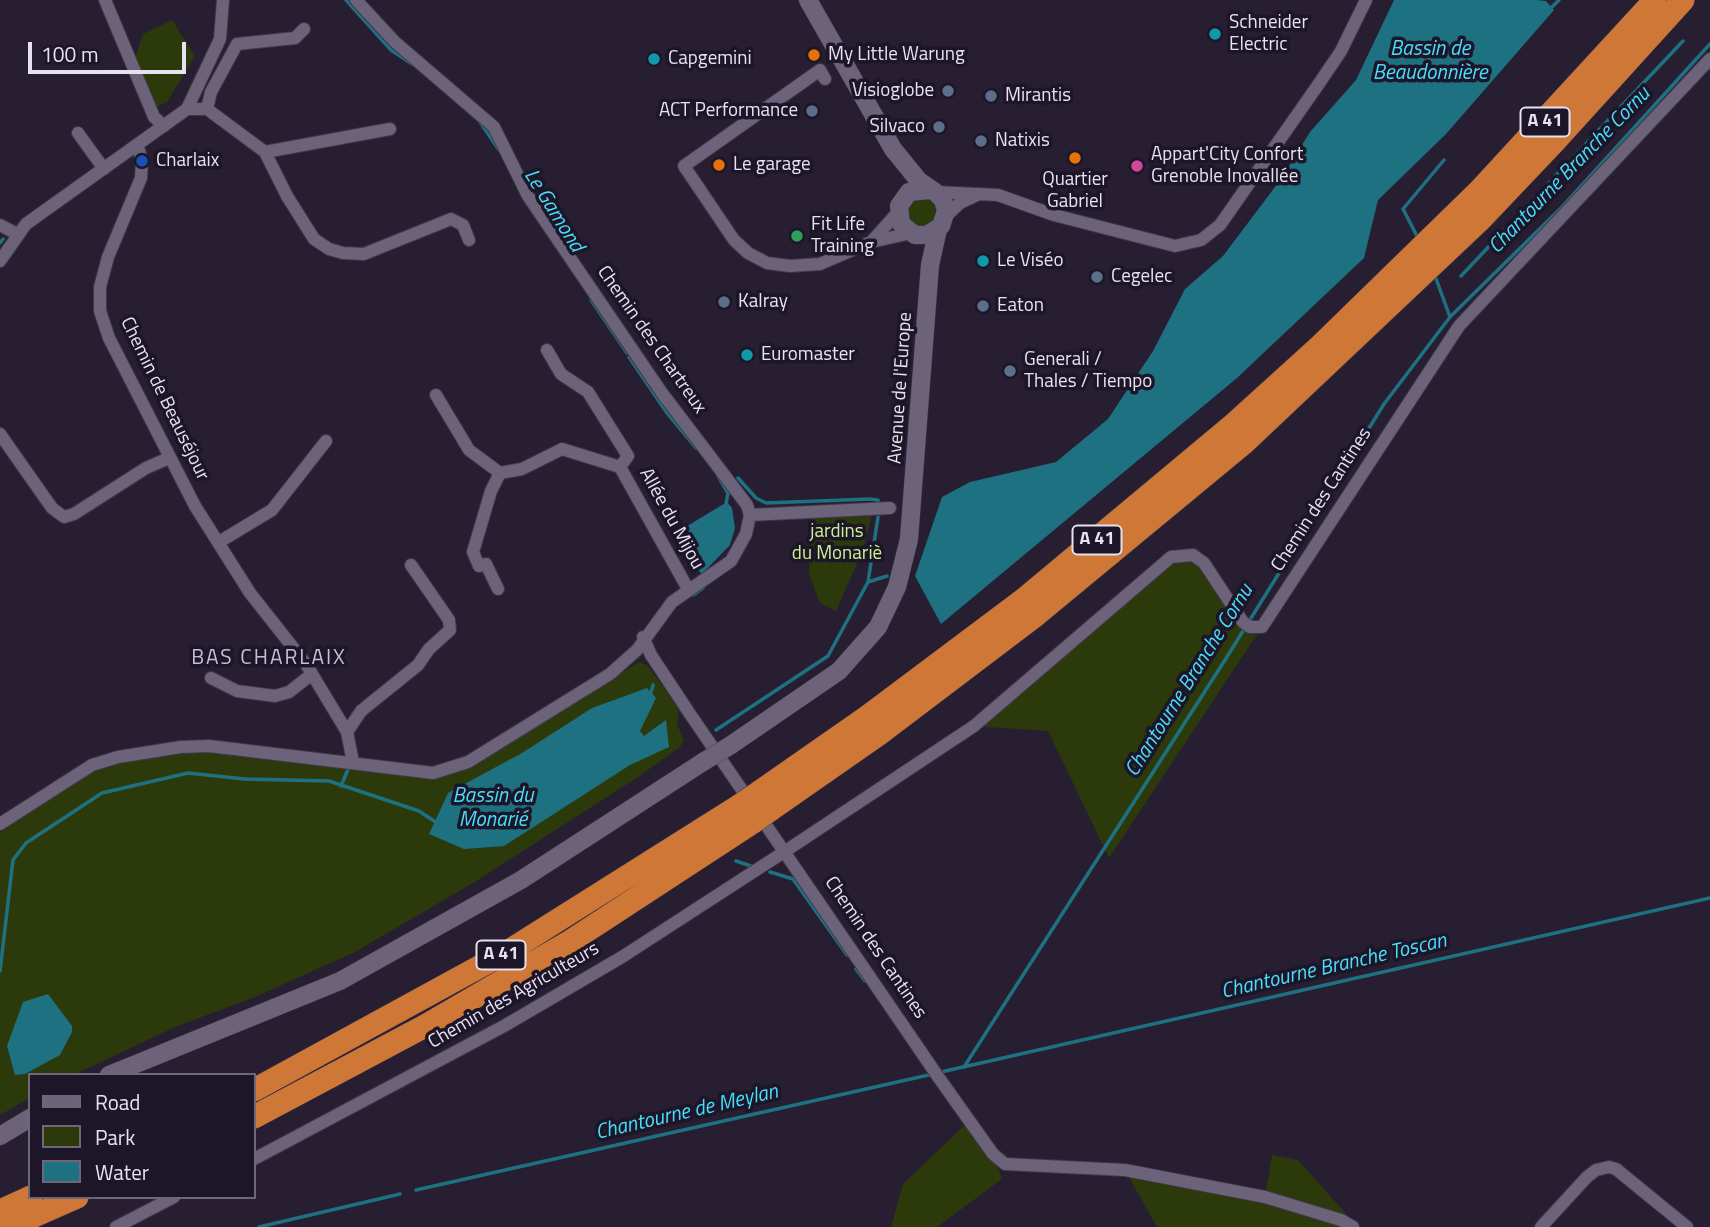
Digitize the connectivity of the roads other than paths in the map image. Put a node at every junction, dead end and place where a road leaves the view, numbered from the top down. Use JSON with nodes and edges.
{"nodes":[{"id":1,"x":105,"y":0,"type":"edge"},
{"id":2,"x":223,"y":0,"type":"edge"},
{"id":3,"x":356,"y":0,"type":"edge"},
{"id":4,"x":808,"y":0,"type":"edge"},
{"id":5,"x":1366,"y":0,"type":"edge"},
{"id":6,"x":1655,"y":0,"type":"edge"},
{"id":7,"x":1683,"y":0,"type":"edge"},
{"id":8,"x":304,"y":30,"type":"dead end"},
{"id":9,"x":1710,"y":59,"type":"edge"},
{"id":10,"x":825,"y":79,"type":"dead end"},
{"id":11,"x":198,"y":86,"type":"junction"},
{"id":12,"x":211,"y":93,"type":"junction"},
{"id":13,"x":187,"y":109,"type":"junction"},
{"id":14,"x":206,"y":109,"type":"junction"},
{"id":15,"x":164,"y":127,"type":"junction"},
{"id":16,"x":390,"y":129,"type":"dead end"},
{"id":17,"x":78,"y":133,"type":"dead end"},
{"id":18,"x":138,"y":147,"type":"junction"},
{"id":19,"x":893,"y":149,"type":"junction"},
{"id":20,"x":265,"y":152,"type":"junction"},
{"id":21,"x":104,"y":169,"type":"junction"},
{"id":22,"x":933,"y":191,"type":"junction"},
{"id":23,"x":982,"y":192,"type":"junction"},
{"id":24,"x":901,"y":204,"type":"junction"},
{"id":25,"x":942,"y":223,"type":"junction"},
{"id":26,"x":0,"y":225,"type":"edge"},
{"id":27,"x":18,"y":234,"type":"junction"},
{"id":28,"x":913,"y":234,"type":"junction"},
{"id":29,"x":469,"y":240,"type":"dead end"},
{"id":30,"x":871,"y":242,"type":"junction"},
{"id":31,"x":1435,"y":250,"type":"junction"},
{"id":32,"x":0,"y":261,"type":"edge"},
{"id":33,"x":930,"y":265,"type":"junction"},
{"id":34,"x":548,"y":350,"type":"dead end"},
{"id":35,"x":436,"y":396,"type":"dead end"},
{"id":36,"x":0,"y":434,"type":"edge"},
{"id":37,"x":326,"y":441,"type":"dead end"},
{"id":38,"x":169,"y":458,"type":"junction"},
{"id":39,"x":621,"y":467,"type":"junction"},
{"id":40,"x":500,"y":474,"type":"junction"},
{"id":41,"x":890,"y":508,"type":"dead end"},
{"id":42,"x":750,"y":515,"type":"junction"},
{"id":43,"x":219,"y":542,"type":"junction"},
{"id":44,"x":411,"y":565,"type":"dead end"},
{"id":45,"x":498,"y":589,"type":"dead end"},
{"id":46,"x":688,"y":589,"type":"junction"},
{"id":47,"x":643,"y":638,"type":"junction"},
{"id":48,"x":312,"y":674,"type":"junction"},
{"id":49,"x":211,"y":678,"type":"dead end"},
{"id":50,"x":347,"y":732,"type":"junction"},
{"id":51,"x":353,"y":762,"type":"junction"},
{"id":52,"x":755,"y":808,"type":"junction"},
{"id":53,"x":0,"y":824,"type":"edge"},
{"id":54,"x":784,"y":852,"type":"junction"},
{"id":55,"x":114,"y":1073,"type":"edge"},
{"id":56,"x":256,"y":1089,"type":"edge"},
{"id":57,"x":256,"y":1116,"type":"edge"},
{"id":58,"x":28,"y":1119,"type":"edge"},
{"id":59,"x":0,"y":1136,"type":"edge"},
{"id":60,"x":256,"y":1158,"type":"edge"},
{"id":61,"x":28,"y":1198,"type":"edge"},
{"id":62,"x":72,"y":1199,"type":"edge"},
{"id":63,"x":83,"y":1199,"type":"edge"},
{"id":64,"x":170,"y":1199,"type":"edge"},
{"id":65,"x":0,"y":1211,"type":"edge"},
{"id":66,"x":9,"y":1227,"type":"edge"},
{"id":67,"x":24,"y":1227,"type":"edge"},
{"id":68,"x":116,"y":1227,"type":"edge"},
{"id":69,"x":1353,"y":1227,"type":"edge"},
{"id":70,"x":1541,"y":1227,"type":"edge"},
{"id":71,"x":1687,"y":1227,"type":"edge"}],
"edges":[{"from":1,"to":15,"type":"street"},
{"from":2,"to":11,"type":"street"},
{"from":3,"to":42,"type":"street","name":"Chemin des Chartreux"},
{"from":4,"to":19,"type":"main road"},
{"from":5,"to":23,"type":"street"},
{"from":6,"to":31,"type":"highway","number":"A 41"},
{"from":7,"to":31,"type":"highway","number":"A 41"},
{"from":8,"to":12,"type":"street"},
{"from":9,"to":54,"type":"street","name":"Chemin des Cantines"},
{"from":10,"to":30,"type":"street"},
{"from":11,"to":12,"type":"street"},
{"from":11,"to":13,"type":"street"},
{"from":12,"to":14,"type":"street"},
{"from":13,"to":14,"type":"street"},
{"from":13,"to":15,"type":"street"},
{"from":14,"to":20,"type":"street"},
{"from":15,"to":18,"type":"street"},
{"from":16,"to":20,"type":"street"},
{"from":17,"to":21,"type":"street"},
{"from":18,"to":21,"type":"street"},
{"from":18,"to":38,"type":"street","name":"Chemin de Beauséjour"},
{"from":19,"to":22,"type":"main road"},
{"from":19,"to":24,"type":"main road"},
{"from":20,"to":29,"type":"street"},
{"from":21,"to":27,"type":"street"},
{"from":22,"to":23,"type":"street"},
{"from":22,"to":24,"type":"main road"},
{"from":22,"to":25,"type":"main road"},
{"from":23,"to":25,"type":"street"},
{"from":24,"to":28,"type":"main road"},
{"from":24,"to":30,"type":"street"},
{"from":25,"to":28,"type":"main road"},
{"from":25,"to":33,"type":"main road","name":"Avenue de l'Europe"},
{"from":26,"to":27,"type":"street"},
{"from":27,"to":32,"type":"street"},
{"from":28,"to":30,"type":"street"},
{"from":28,"to":33,"type":"main road"},
{"from":31,"to":52,"type":"highway","number":"A 41"},
{"from":33,"to":55,"type":"main road","name":"Avenue de l'Europe","bridge":true},
{"from":34,"to":39,"type":"street","name":"Allée du Mijou"},
{"from":35,"to":40,"type":"street"},
{"from":36,"to":38,"type":"street"},
{"from":37,"to":43,"type":"street"},
{"from":38,"to":43,"type":"street","name":"Chemin de Beauséjour"},
{"from":39,"to":40,"type":"street","name":"Allée du Mijou"},
{"from":39,"to":46,"type":"street","name":"Allée du Mijou"},
{"from":40,"to":45,"type":"street"},
{"from":41,"to":42,"type":"street"},
{"from":42,"to":46,"type":"street"},
{"from":43,"to":48,"type":"street","name":"Chemin de Beauséjour"},
{"from":44,"to":50,"type":"street"},
{"from":46,"to":47,"type":"street"},
{"from":47,"to":51,"type":"street"},
{"from":47,"to":54,"type":"street","name":"Chemin des Cantines"},
{"from":48,"to":49,"type":"street"},
{"from":48,"to":50,"type":"street","name":"Chemin de Beauséjour"},
{"from":50,"to":51,"type":"street","name":"Chemin de Beauséjour"},
{"from":51,"to":53,"type":"street"},
{"from":52,"to":56,"type":"highway","number":"A 41"},
{"from":52,"to":57,"type":"highway","number":"A 41"},
{"from":54,"to":60,"type":"street","name":"Chemin des Agriculteurs"},
{"from":54,"to":69,"type":"street","name":"Chemin des Cantines"},
{"from":58,"to":59,"type":"main road"},
{"from":61,"to":65,"type":"highway"},
{"from":62,"to":66,"type":"highway"},
{"from":63,"to":67,"type":"highway"},
{"from":64,"to":68,"type":"street"},
{"from":70,"to":71,"type":"street"}]}
